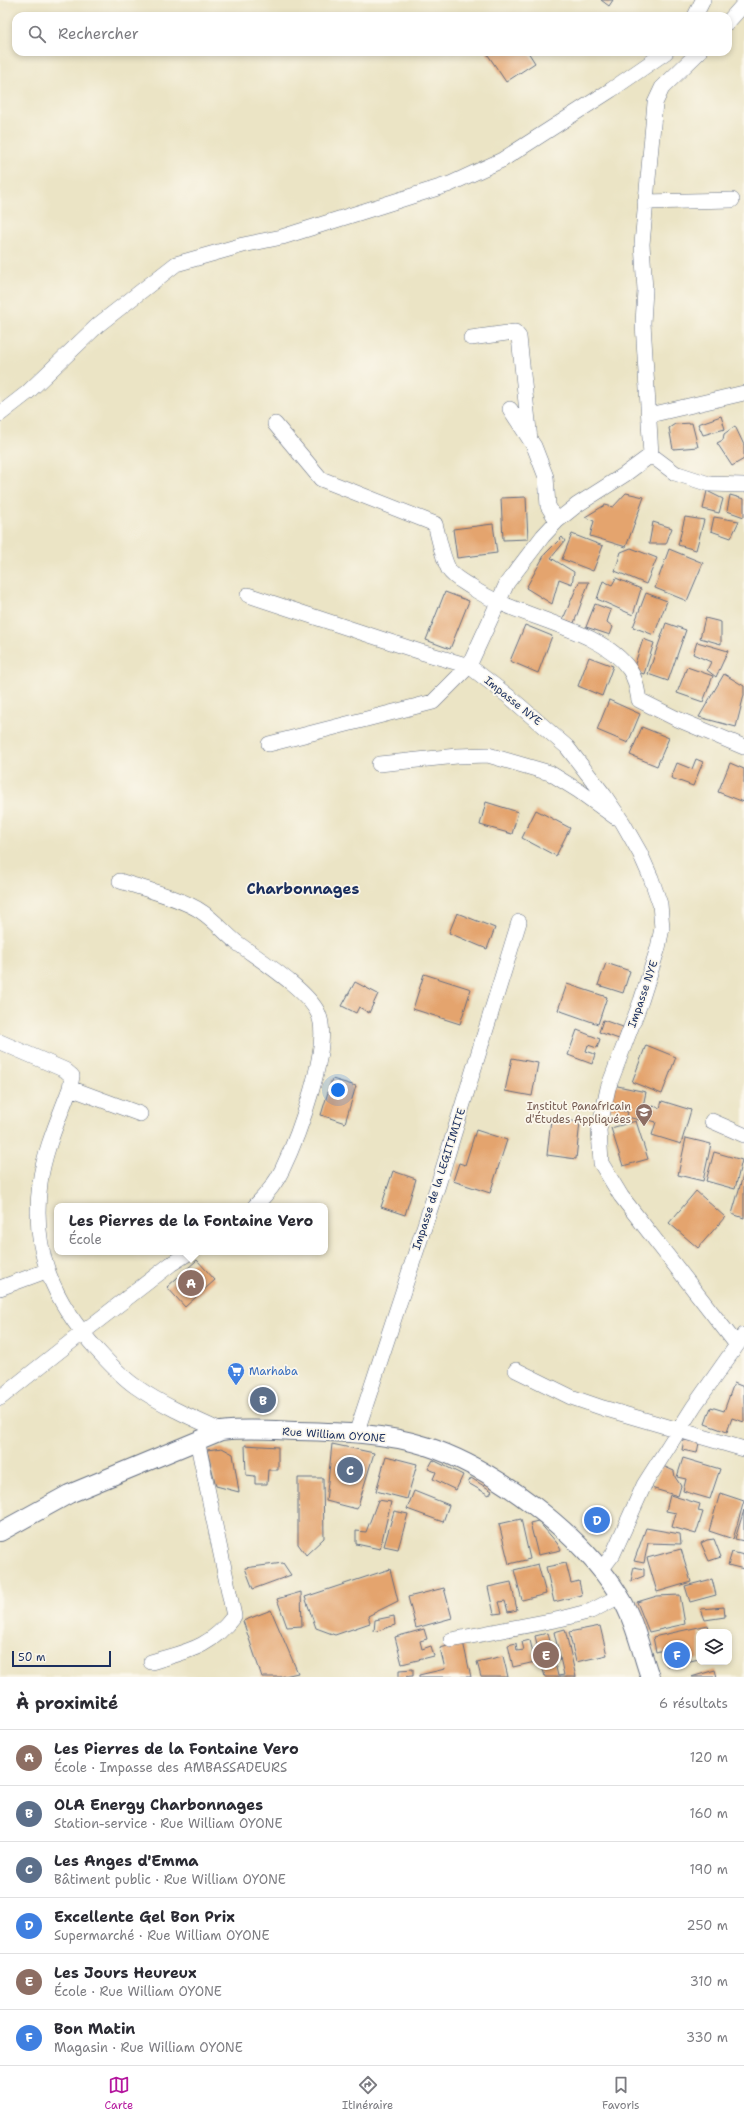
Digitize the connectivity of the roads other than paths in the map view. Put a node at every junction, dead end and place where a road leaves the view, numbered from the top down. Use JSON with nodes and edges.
{"nodes":[{"id":1,"x":703,"y":0,"type":"edge"},
{"id":2,"x":744,"y":4,"type":"edge"},
{"id":3,"x":697,"y":12,"type":"edge"},
{"id":4,"x":732,"y":18,"type":"edge"},
{"id":5,"x":660,"y":56,"type":"edge"},
{"id":6,"x":695,"y":56,"type":"edge"},
{"id":7,"x":732,"y":200,"type":"dead end"},
{"id":8,"x":645,"y":202,"type":"junction"},
{"id":9,"x":471,"y":338,"type":"dead end"},
{"id":10,"x":744,"y":393,"type":"edge"},
{"id":11,"x":510,"y":409,"type":"dead end"},
{"id":12,"x":0,"y":414,"type":"edge"},
{"id":13,"x":650,"y":415,"type":"junction"},
{"id":14,"x":275,"y":424,"type":"dead end"},
{"id":15,"x":530,"y":440,"type":"junction"},
{"id":16,"x":650,"y":455,"type":"junction"},
{"id":17,"x":744,"y":485,"type":"edge"},
{"id":18,"x":557,"y":521,"type":"junction"},
{"id":19,"x":248,"y":595,"type":"dead end"},
{"id":20,"x":497,"y":602,"type":"junction"},
{"id":21,"x":470,"y":666,"type":"junction"},
{"id":22,"x":269,"y":744,"type":"dead end"},
{"id":23,"x":744,"y":747,"type":"edge"},
{"id":24,"x":379,"y":764,"type":"dead end"},
{"id":25,"x":623,"y":824,"type":"junction"},
{"id":26,"x":120,"y":880,"type":"dead end"},
{"id":27,"x":519,"y":922,"type":"dead end"},
{"id":28,"x":0,"y":1042,"type":"edge"},
{"id":29,"x":70,"y":1088,"type":"junction"},
{"id":30,"x":140,"y":1114,"type":"dead end"},
{"id":31,"x":712,"y":1122,"type":"dead end"},
{"id":32,"x":744,"y":1135,"type":"edge"},
{"id":33,"x":257,"y":1203,"type":"edge"},
{"id":34,"x":186,"y":1255,"type":"edge"},
{"id":35,"x":46,"y":1271,"type":"junction"},
{"id":36,"x":0,"y":1288,"type":"edge"},
{"id":37,"x":82,"y":1333,"type":"junction"},
{"id":38,"x":740,"y":1340,"type":"edge"},
{"id":39,"x":516,"y":1370,"type":"dead end"},
{"id":40,"x":0,"y":1398,"type":"edge"},
{"id":41,"x":221,"y":1431,"type":"junction"},
{"id":42,"x":678,"y":1431,"type":"junction"},
{"id":43,"x":356,"y":1434,"type":"junction"},
{"id":44,"x":197,"y":1440,"type":"junction"},
{"id":45,"x":744,"y":1449,"type":"edge"},
{"id":46,"x":0,"y":1532,"type":"edge"},
{"id":47,"x":601,"y":1570,"type":"junction"},
{"id":48,"x":620,"y":1596,"type":"junction"},
{"id":49,"x":451,"y":1640,"type":"dead end"},
{"id":50,"x":151,"y":1662,"type":"dead end"},
{"id":51,"x":650,"y":1677,"type":"edge"}],
"edges":[{"from":1,"to":3,"type":"street"},
{"from":2,"to":4,"type":"street"},
{"from":5,"to":12,"type":"street"},
{"from":6,"to":8,"type":"street"},
{"from":7,"to":8,"type":"street"},
{"from":8,"to":13,"type":"street"},
{"from":9,"to":15,"type":"street"},
{"from":10,"to":13,"type":"street"},
{"from":11,"to":15,"type":"street"},
{"from":13,"to":16,"type":"street"},
{"from":14,"to":20,"type":"street"},
{"from":15,"to":18,"type":"street"},
{"from":16,"to":17,"type":"street"},
{"from":16,"to":18,"type":"street"},
{"from":18,"to":20,"type":"street"},
{"from":19,"to":21,"type":"street"},
{"from":20,"to":21,"type":"street"},
{"from":20,"to":23,"type":"street"},
{"from":21,"to":22,"type":"street"},
{"from":21,"to":25,"type":"street","name":"Impasse NYE"},
{"from":24,"to":25,"type":"street"},
{"from":25,"to":38,"type":"street","name":"Impasse NYE"},
{"from":26,"to":33,"type":"street"},
{"from":27,"to":43,"type":"street","name":"Impasse de la LEGITIMITE"},
{"from":28,"to":29,"type":"street"},
{"from":29,"to":30,"type":"street"},
{"from":29,"to":35,"type":"street"},
{"from":31,"to":32,"type":"street"},
{"from":34,"to":37,"type":"street"},
{"from":35,"to":36,"type":"street"},
{"from":35,"to":37,"type":"street"},
{"from":37,"to":40,"type":"street"},
{"from":37,"to":41,"type":"street"},
{"from":38,"to":42,"type":"street"},
{"from":39,"to":42,"type":"street"},
{"from":41,"to":43,"type":"street","name":"Rue William OYONE"},
{"from":41,"to":44,"type":"street","name":"Rue William OYONE"},
{"from":42,"to":45,"type":"street"},
{"from":42,"to":47,"type":"street"},
{"from":43,"to":47,"type":"street","name":"Rue William OYONE"},
{"from":44,"to":46,"type":"street","name":"Rue William OYONE"},
{"from":44,"to":50,"type":"street"},
{"from":47,"to":48,"type":"street","name":"Rue William OYONE"},
{"from":48,"to":49,"type":"street"},
{"from":48,"to":51,"type":"street","name":"Rue William OYONE"}]}
